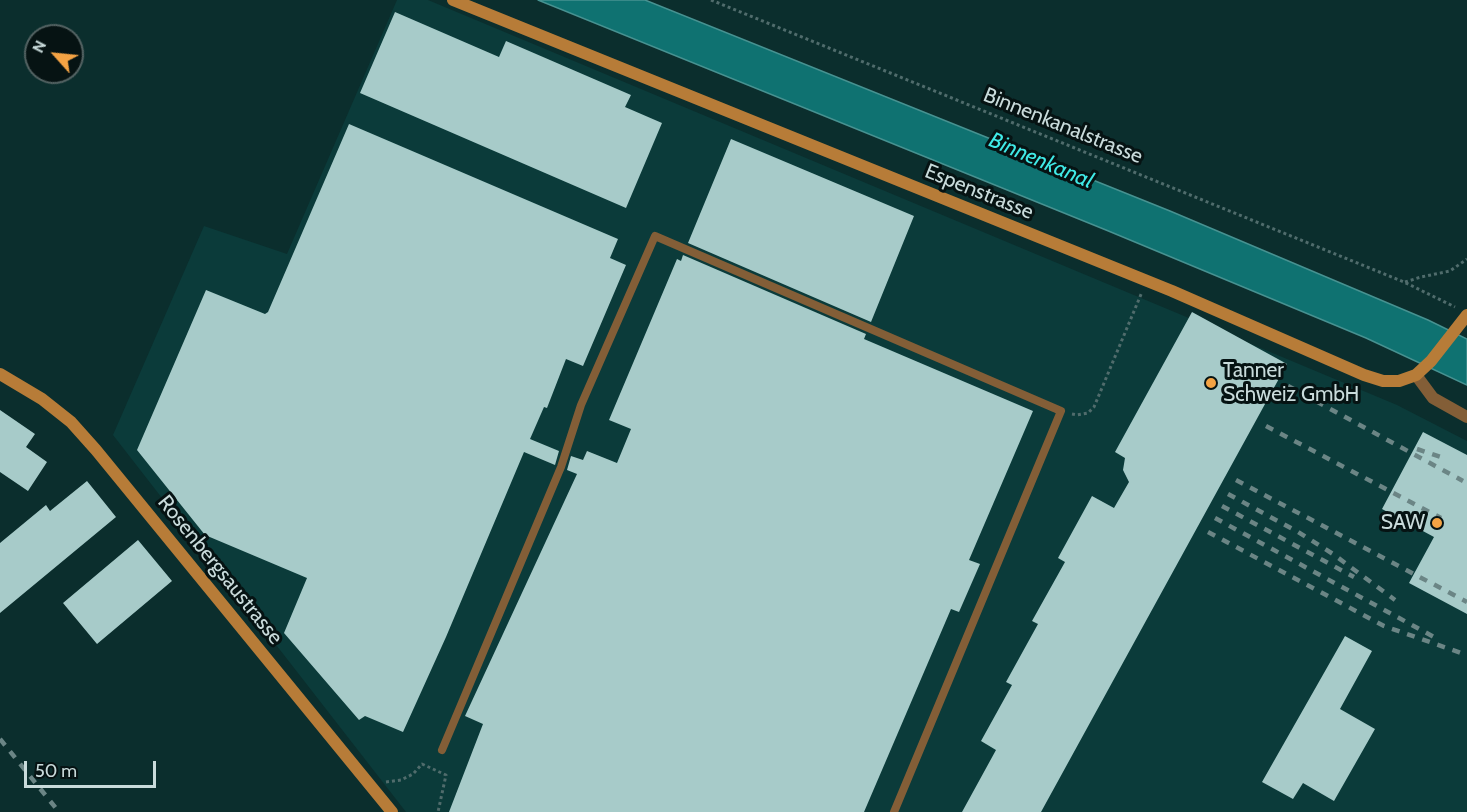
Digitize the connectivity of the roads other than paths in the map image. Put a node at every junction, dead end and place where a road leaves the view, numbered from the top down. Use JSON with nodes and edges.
{"nodes":[{"id":1,"x":453,"y":0,"type":"edge"},
{"id":2,"x":1467,"y":315,"type":"edge"},
{"id":3,"x":0,"y":374,"type":"edge"},
{"id":4,"x":1416,"y":375,"type":"junction"},
{"id":5,"x":1467,"y":417,"type":"edge"},
{"id":6,"x":442,"y":750,"type":"dead end"},
{"id":7,"x":392,"y":812,"type":"edge"},
{"id":8,"x":894,"y":812,"type":"edge"}],
"edges":[{"from":1,"to":4,"type":"street","name":"Espenstrasse"},
{"from":2,"to":4,"type":"street","name":"Espenstrasse"},
{"from":3,"to":7,"type":"street","name":"Rosenbergsaustrasse"},
{"from":4,"to":5,"type":"street"},
{"from":6,"to":8,"type":"lane"}]}
